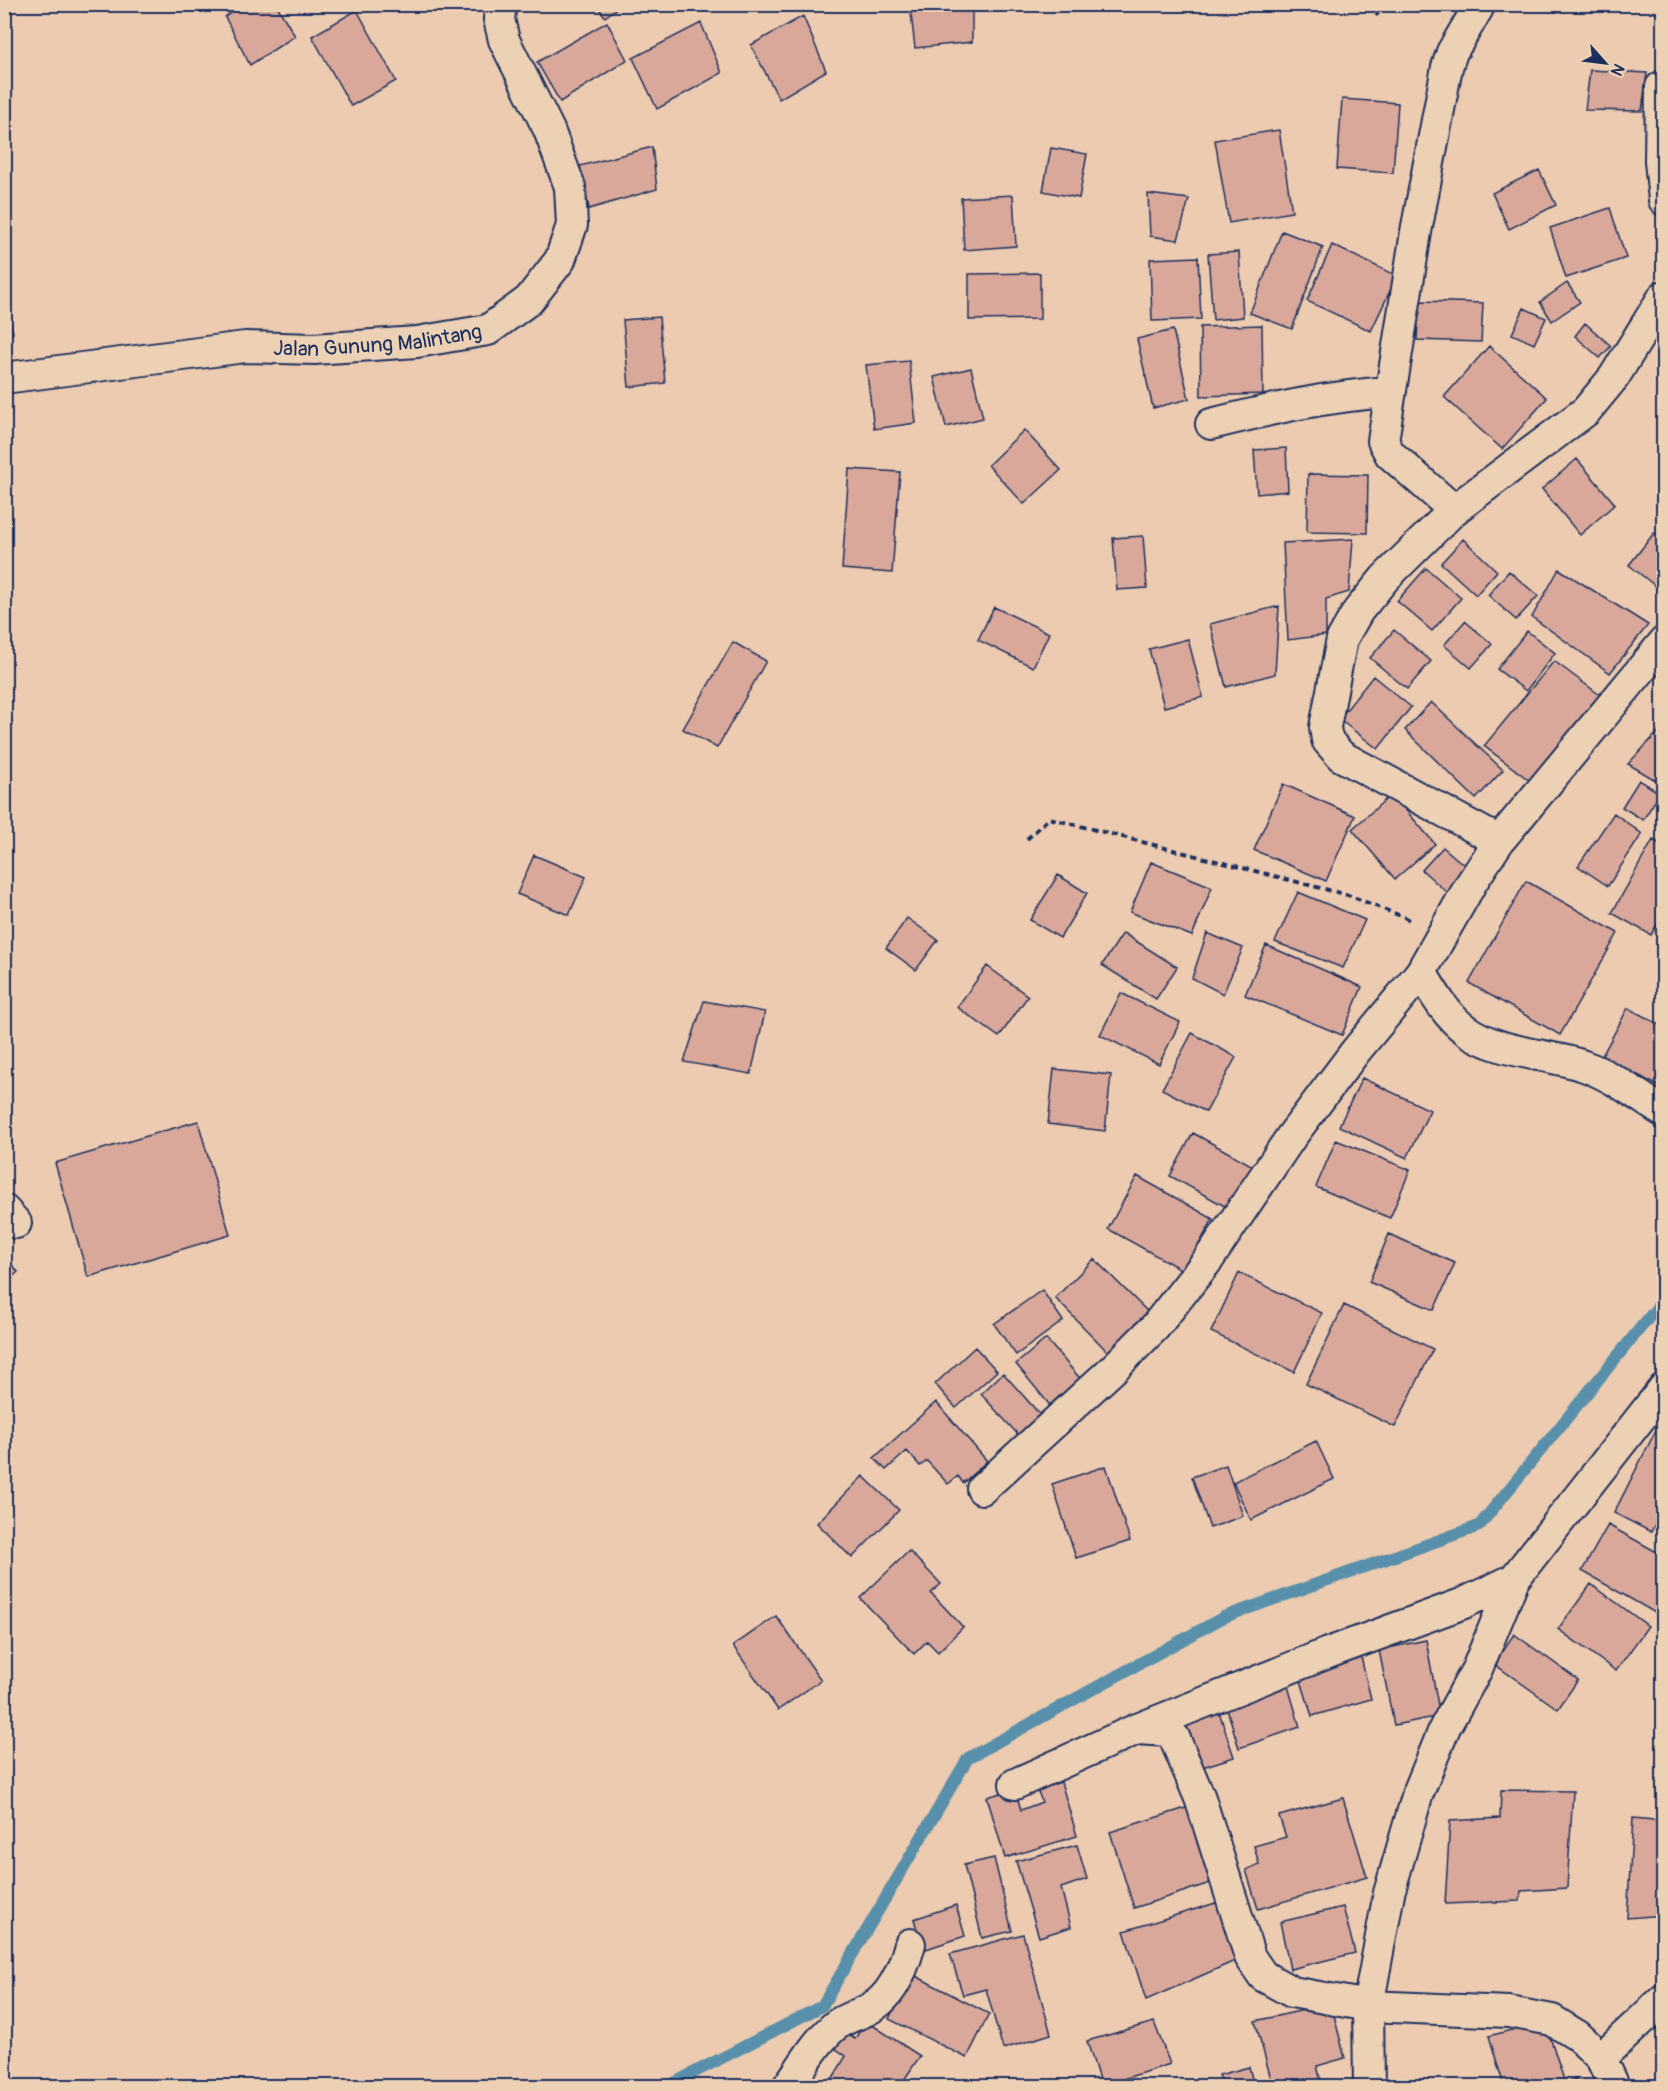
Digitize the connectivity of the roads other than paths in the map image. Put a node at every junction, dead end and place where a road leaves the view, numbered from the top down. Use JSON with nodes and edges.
{"nodes":[{"id":1,"x":1478,"y":8,"type":"dead end"},
{"id":2,"x":496,"y":9,"type":"edge"},
{"id":3,"x":1661,"y":87,"type":"dead end"},
{"id":4,"x":1664,"y":200,"type":"edge"},
{"id":5,"x":1664,"y":296,"type":"edge"},
{"id":6,"x":4,"y":378,"type":"edge"},
{"id":7,"x":1390,"y":392,"type":"junction"},
{"id":8,"x":1210,"y":424,"type":"dead end"},
{"id":9,"x":1454,"y":510,"type":"junction"},
{"id":10,"x":1664,"y":642,"type":"edge"},
{"id":11,"x":1499,"y":841,"type":"junction"},
{"id":12,"x":1421,"y":972,"type":"junction"},
{"id":13,"x":1664,"y":1112,"type":"edge"},
{"id":14,"x":1664,"y":1388,"type":"edge"},
{"id":15,"x":982,"y":1489,"type":"dead end"},
{"id":16,"x":1514,"y":1579,"type":"junction"},
{"id":17,"x":1137,"y":1729,"type":"junction"},
{"id":18,"x":1015,"y":1784,"type":"dead end"},
{"id":19,"x":910,"y":1944,"type":"dead end"},
{"id":20,"x":1664,"y":1999,"type":"edge"},
{"id":21,"x":1368,"y":2006,"type":"junction"},
{"id":22,"x":1600,"y":2058,"type":"junction"},
{"id":23,"x":788,"y":2086,"type":"edge"},
{"id":24,"x":1369,"y":2086,"type":"edge"},
{"id":25,"x":1614,"y":2086,"type":"edge"}],
"edges":[{"from":1,"to":7,"type":"street"},
{"from":2,"to":6,"type":"street","name":"Jalan Gunung Malintang"},
{"from":3,"to":4,"type":"street"},
{"from":5,"to":9,"type":"street"},
{"from":7,"to":8,"type":"street"},
{"from":7,"to":9,"type":"street"},
{"from":9,"to":11,"type":"street"},
{"from":10,"to":11,"type":"street"},
{"from":11,"to":12,"type":"street"},
{"from":12,"to":13,"type":"street"},
{"from":12,"to":15,"type":"street"},
{"from":14,"to":16,"type":"street"},
{"from":16,"to":17,"type":"street"},
{"from":16,"to":21,"type":"street"},
{"from":17,"to":18,"type":"street"},
{"from":17,"to":21,"type":"street"},
{"from":19,"to":23,"type":"street"},
{"from":20,"to":22,"type":"street"},
{"from":21,"to":22,"type":"street"},
{"from":21,"to":24,"type":"street"},
{"from":22,"to":25,"type":"street"}]}
